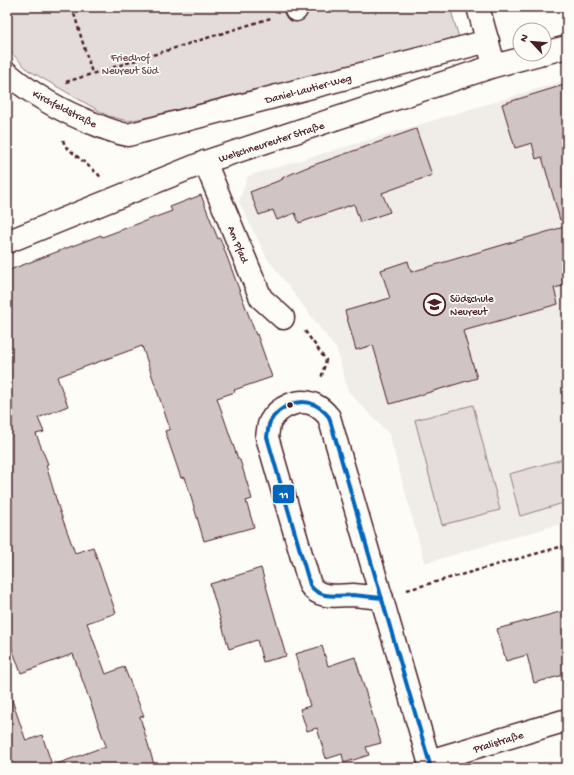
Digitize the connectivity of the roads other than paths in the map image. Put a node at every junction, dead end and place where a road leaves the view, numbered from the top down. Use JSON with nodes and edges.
{"nodes":[{"id":1,"x":478,"y":7,"type":"edge"},
{"id":2,"x":488,"y":41,"type":"junction"},
{"id":3,"x":567,"y":47,"type":"edge"},
{"id":4,"x":552,"y":51,"type":"edge"},
{"id":5,"x":512,"y":61,"type":"edge"},
{"id":6,"x":494,"y":66,"type":"junction"},
{"id":7,"x":7,"y":73,"type":"edge"},
{"id":8,"x":128,"y":135,"type":"joint"},
{"id":9,"x":205,"y":162,"type":"junction"},
{"id":10,"x":7,"y":242,"type":"edge"},
{"id":11,"x":283,"y":318,"type":"road end"},
{"id":12,"x":382,"y":598,"type":"junction"},
{"id":13,"x":567,"y":720,"type":"edge"},
{"id":14,"x":430,"y":765,"type":"edge"}],
"edges":[{"from":1,"to":2,"type":"street"},
{"from":2,"to":6,"type":"street"},
{"from":2,"to":8,"type":"street","name":"Daniel-Lautier-Weg"},
{"from":3,"to":4,"type":"street"},
{"from":5,"to":6,"type":"street","name":"Welschneureuter Straße"},
{"from":6,"to":9,"type":"street","name":"Welschneureuter Straße"},
{"from":7,"to":8,"type":"street","name":"Kirchfeldstraße"},
{"from":9,"to":10,"type":"street","name":"Welschneureuter Straße"},
{"from":9,"to":11,"type":"street","name":"Am Pfad"},
{"from":12,"to":12,"type":"street"},
{"from":12,"to":14,"type":"street"},
{"from":13,"to":14,"type":"street","name":"Pralistraße"}]}
